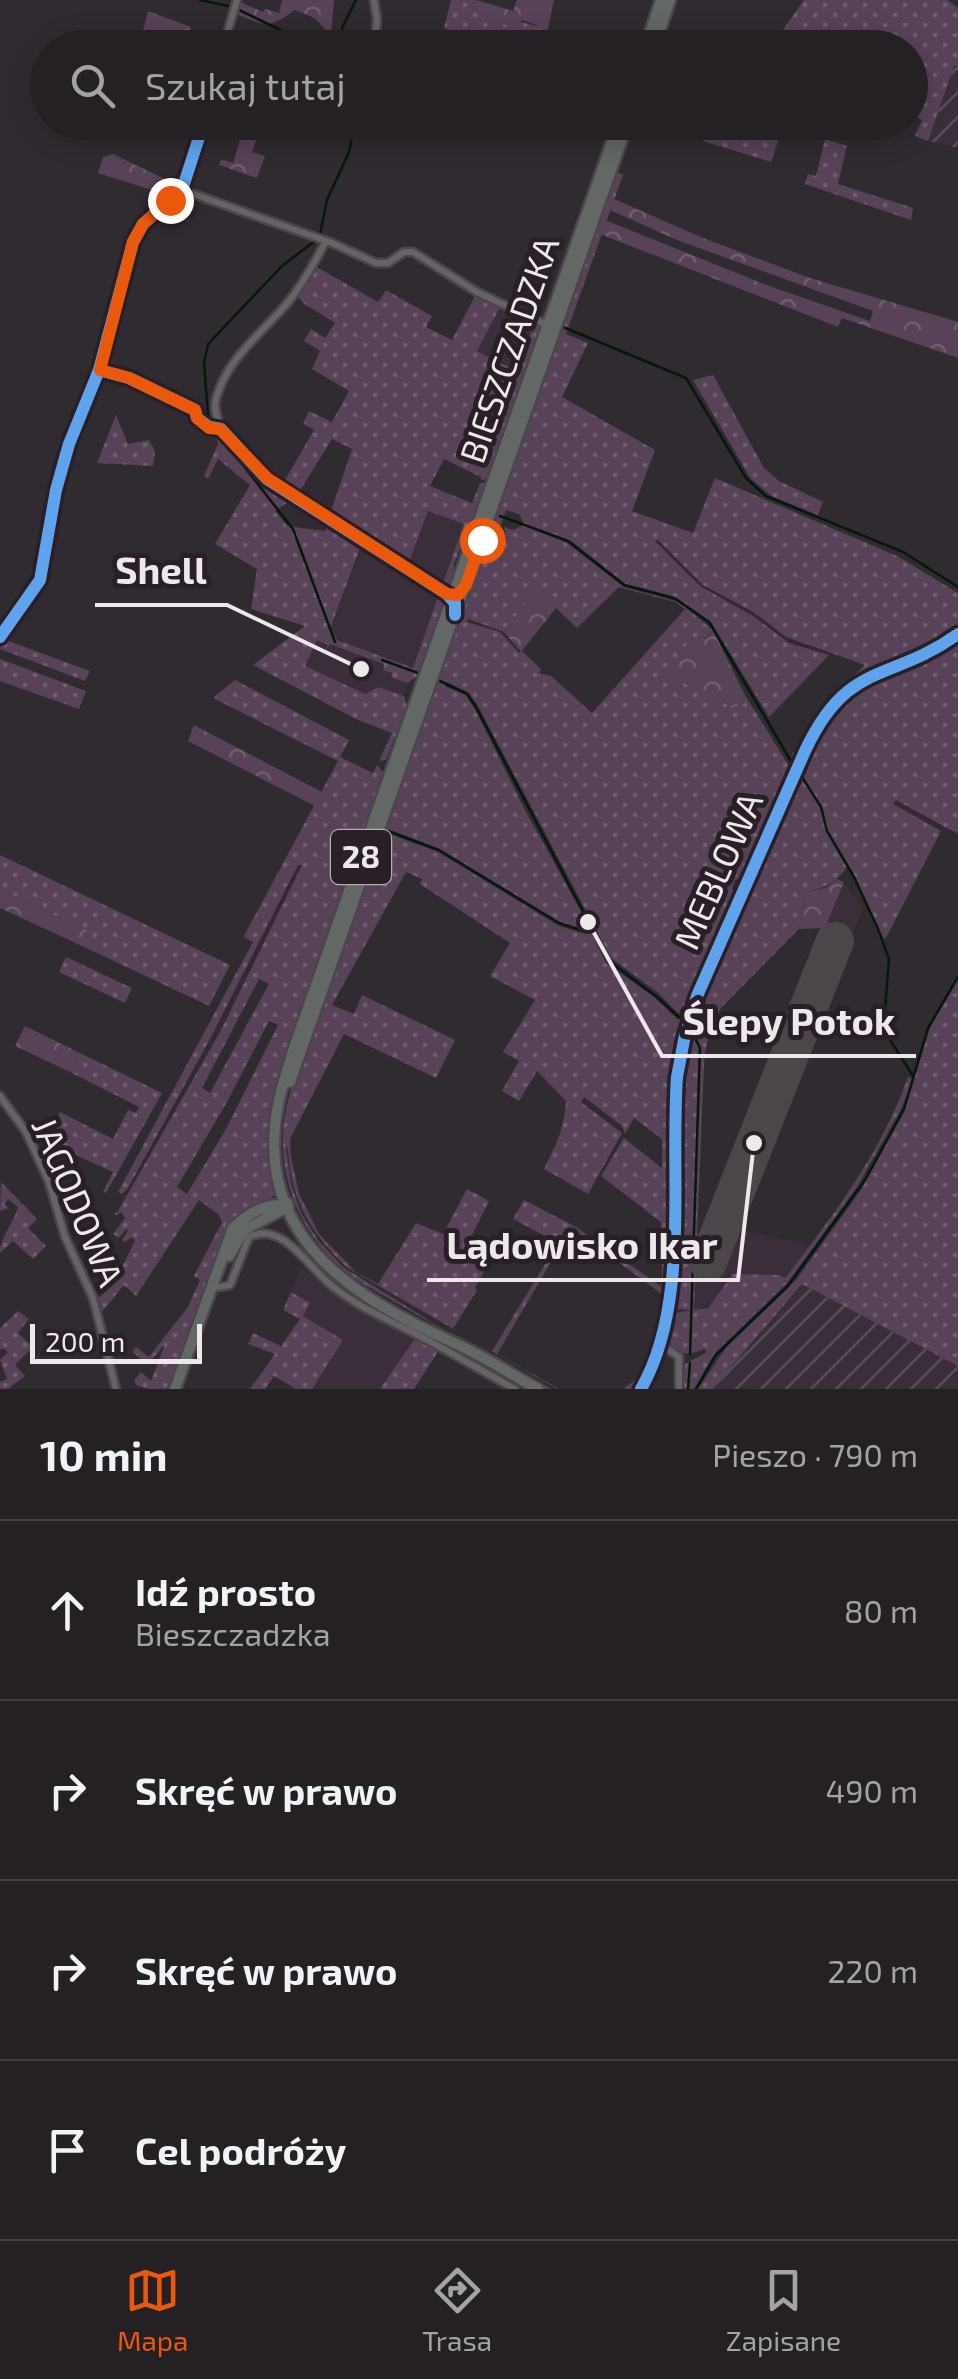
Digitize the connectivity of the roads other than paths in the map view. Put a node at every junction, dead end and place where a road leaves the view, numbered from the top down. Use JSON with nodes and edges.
{"nodes":[{"id":1,"x":237,"y":0,"type":"edge"},
{"id":2,"x":374,"y":0,"type":"edge"},
{"id":3,"x":662,"y":0,"type":"edge"},
{"id":4,"x":670,"y":0,"type":"edge"},
{"id":5,"x":228,"y":30,"type":"edge"},
{"id":6,"x":376,"y":30,"type":"edge"},
{"id":7,"x":651,"y":30,"type":"edge"},
{"id":8,"x":660,"y":30,"type":"edge"},
{"id":9,"x":198,"y":140,"type":"edge"},
{"id":10,"x":613,"y":140,"type":"edge"},
{"id":11,"x":622,"y":140,"type":"edge"},
{"id":12,"x":182,"y":190,"type":"junction"},
{"id":13,"x":320,"y":239,"type":"junction"},
{"id":14,"x":548,"y":326,"type":"junction"},
{"id":15,"x":100,"y":370,"type":"junction"},
{"id":16,"x":217,"y":428,"type":"junction"},
{"id":17,"x":466,"y":585,"type":"junction"},
{"id":18,"x":451,"y":596,"type":"junction"},
{"id":19,"x":455,"y":615,"type":"junction"},
{"id":20,"x":958,"y":634,"type":"edge"},
{"id":21,"x":0,"y":637,"type":"edge"},
{"id":22,"x":0,"y":1096,"type":"edge"},
{"id":23,"x":278,"y":1176,"type":"junction"},
{"id":24,"x":290,"y":1204,"type":"junction"},
{"id":25,"x":269,"y":1211,"type":"junction"},
{"id":26,"x":294,"y":1223,"type":"junction"},
{"id":27,"x":218,"y":1287,"type":"junction"},
{"id":28,"x":452,"y":1342,"type":"junction"},
{"id":29,"x":662,"y":1345,"type":"junction"},
{"id":30,"x":116,"y":1389,"type":"edge"},
{"id":31,"x":178,"y":1389,"type":"edge"},
{"id":32,"x":515,"y":1389,"type":"edge"},
{"id":33,"x":538,"y":1389,"type":"edge"},
{"id":34,"x":641,"y":1389,"type":"edge"},
{"id":35,"x":679,"y":1389,"type":"edge"}],
"edges":[{"from":1,"to":5,"type":"street"},
{"from":2,"to":6,"type":"street"},
{"from":3,"to":7,"type":"main road"},
{"from":4,"to":8,"type":"main road"},
{"from":9,"to":12,"type":"street"},
{"from":10,"to":14,"type":"main road","name":"BIESZCZADZKA","number":"28"},
{"from":11,"to":17,"type":"main road","name":"BIESZCZADZKA","number":"28"},
{"from":12,"to":13,"type":"street"},
{"from":12,"to":15,"type":"street"},
{"from":13,"to":14,"type":"street"},
{"from":13,"to":16,"type":"street"},
{"from":14,"to":18,"type":"main road","name":"BIESZCZADZKA","number":"28"},
{"from":15,"to":16,"type":"street"},
{"from":15,"to":21,"type":"street"},
{"from":16,"to":18,"type":"street"},
{"from":17,"to":18,"type":"street"},
{"from":17,"to":19,"type":"main road","name":"BIESZCZADZKA","number":"28"},
{"from":18,"to":19,"type":"street","name":"BIESZCZADZKA"},
{"from":18,"to":23,"type":"main road","name":"BIESZCZADZKA","number":"28"},
{"from":19,"to":24,"type":"main road","name":"BIESZCZADZKA","number":"28"},
{"from":20,"to":29,"type":"street","name":"MEBLOWA"},
{"from":22,"to":30,"type":"street","name":"JAGODOWA"},
{"from":23,"to":24,"type":"main road","name":"BIESZCZADZKA","number":"28"},
{"from":23,"to":25,"type":"main road"},
{"from":24,"to":25,"type":"main road"},
{"from":24,"to":26,"type":"main road","number":"28"},
{"from":24,"to":28,"type":"main road","number":"28"},
{"from":25,"to":26,"type":"main road"},
{"from":25,"to":27,"type":"main road"},
{"from":25,"to":31,"type":"main road"},
{"from":26,"to":28,"type":"main road","number":"28"},
{"from":27,"to":31,"type":"main road"},
{"from":27,"to":32,"type":"street"},
{"from":28,"to":33,"type":"main road","number":"28"},
{"from":29,"to":34,"type":"street","name":"MEBLOWA"},
{"from":29,"to":35,"type":"street"}]}
